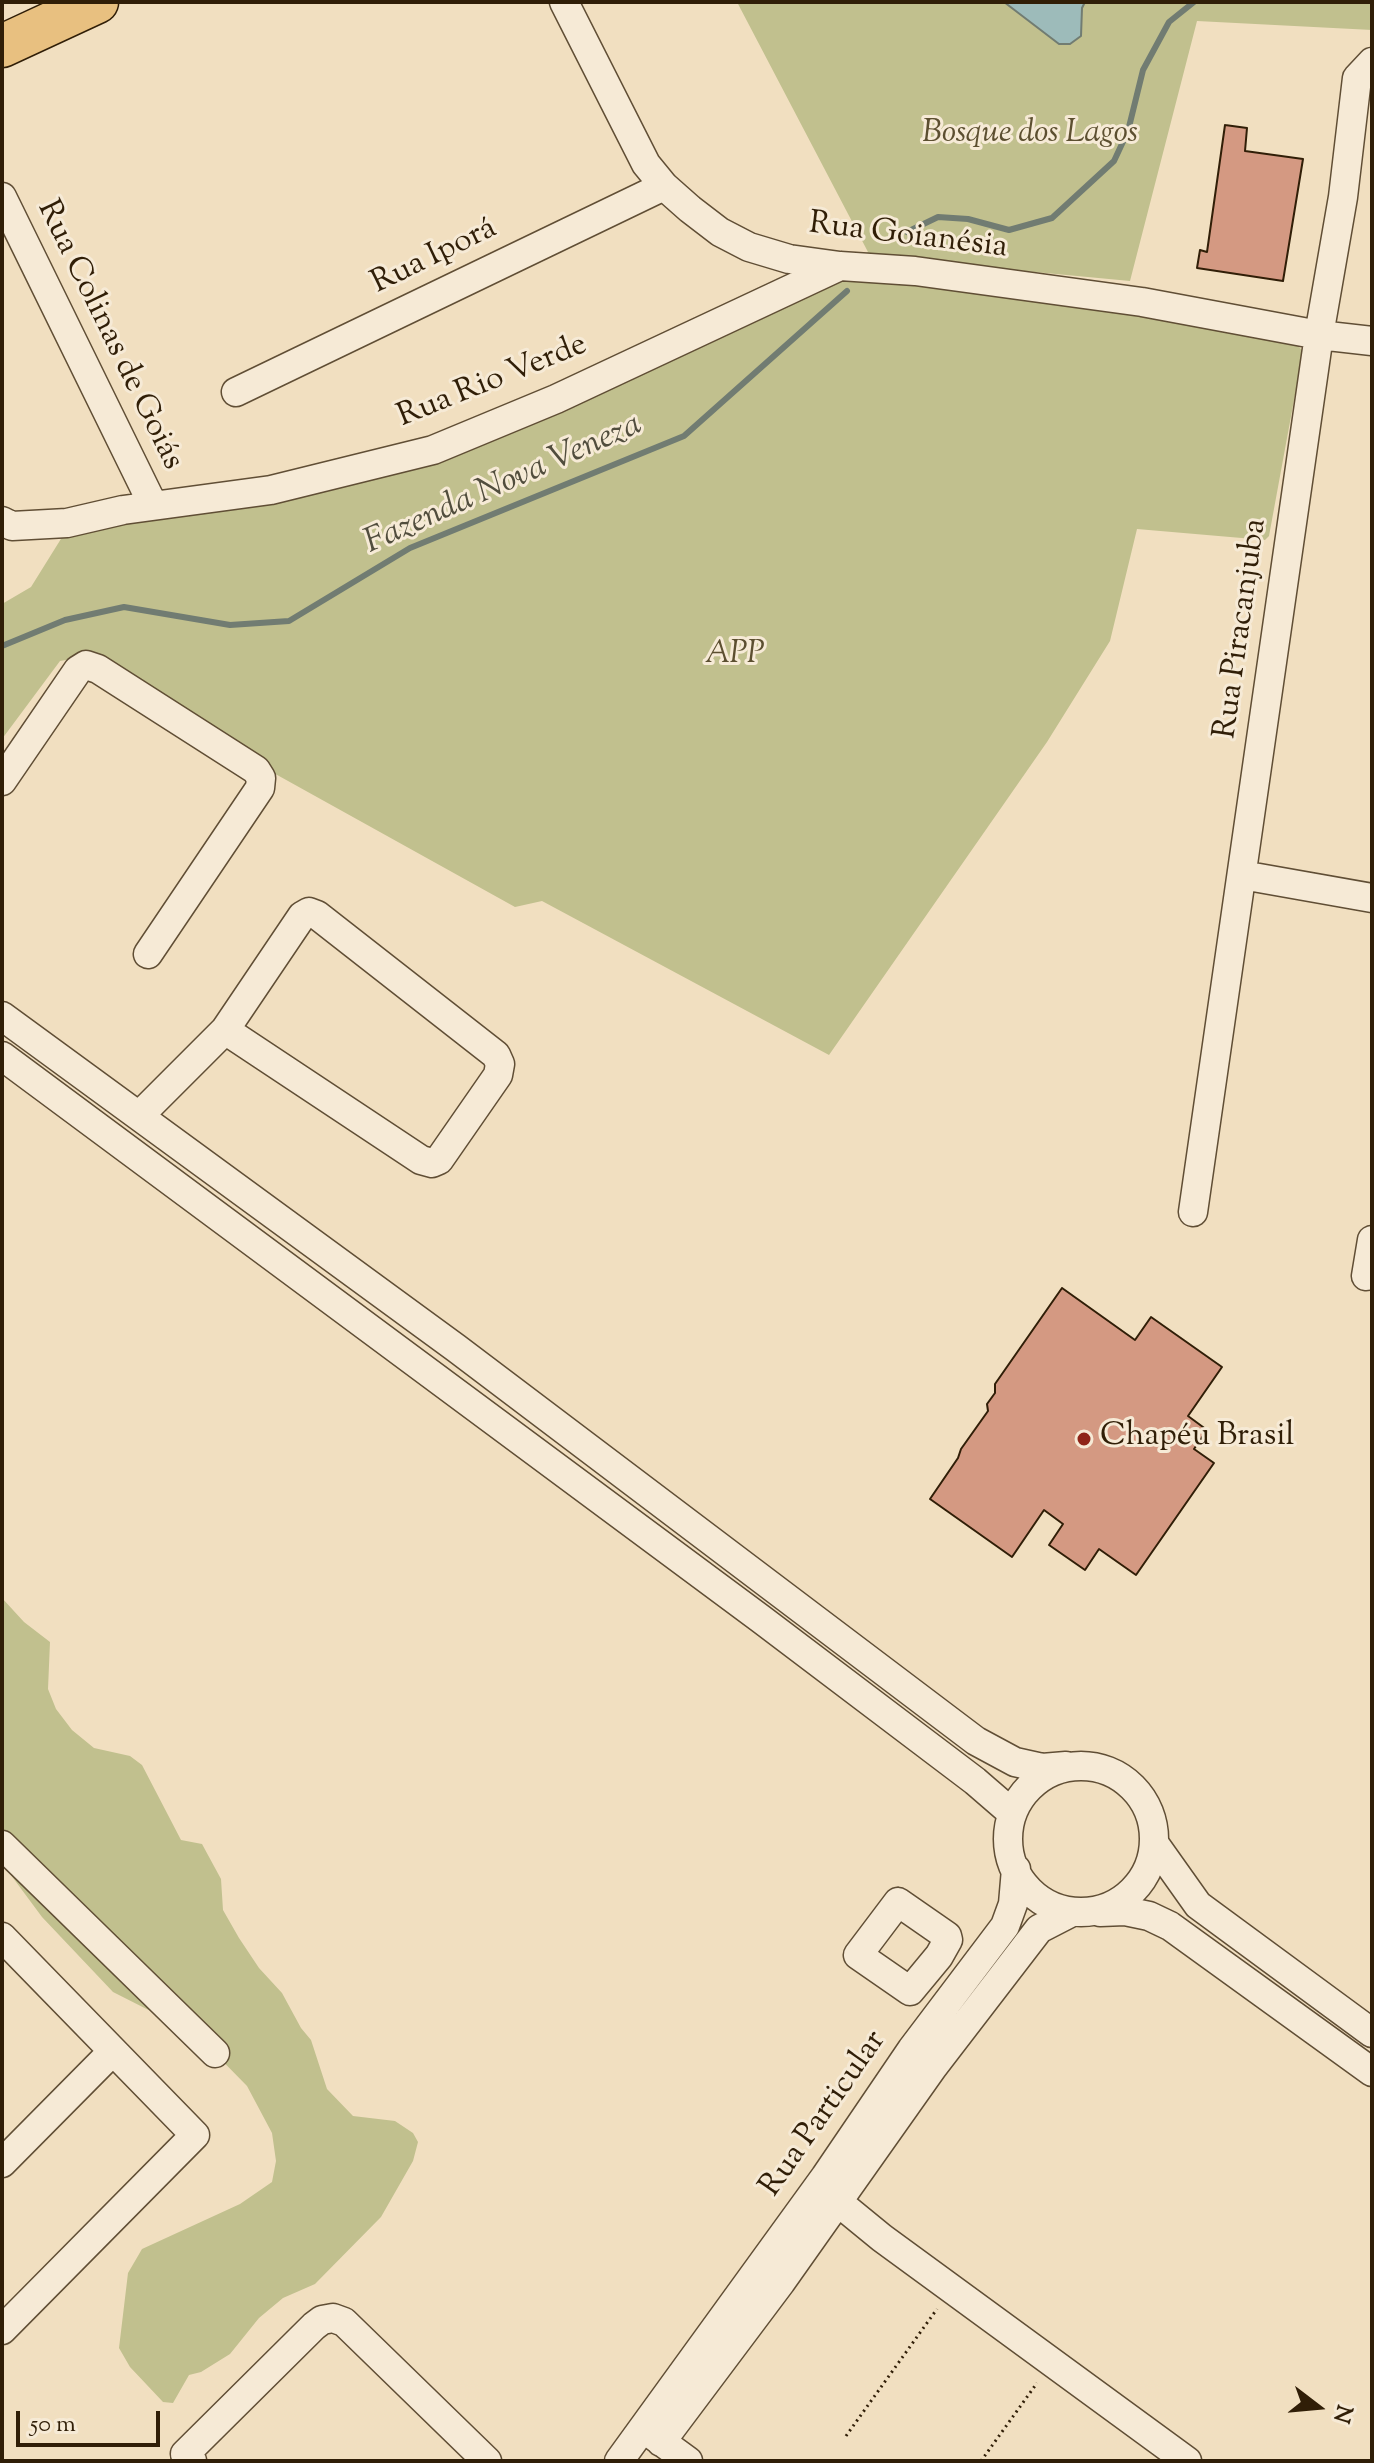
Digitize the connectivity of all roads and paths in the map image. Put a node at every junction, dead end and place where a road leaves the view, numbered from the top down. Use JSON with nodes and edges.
{"nodes":[{"id":1,"x":97,"y":2,"type":"edge"},
{"id":2,"x":564,"y":2,"type":"edge"},
{"id":3,"x":2,"y":46,"type":"edge"},
{"id":4,"x":1372,"y":62,"type":"edge"},
{"id":5,"x":664,"y":186,"type":"junction"},
{"id":6,"x":2,"y":197,"type":"edge"},
{"id":7,"x":840,"y":266,"type":"junction"},
{"id":8,"x":1319,"y":335,"type":"junction"},
{"id":9,"x":1372,"y":341,"type":"edge"},
{"id":10,"x":236,"y":392,"type":"dead end"},
{"id":11,"x":153,"y":505,"type":"junction"},
{"id":12,"x":7,"y":524,"type":"edge"},
{"id":13,"x":2,"y":781,"type":"edge"},
{"id":14,"x":1242,"y":875,"type":"junction"},
{"id":15,"x":1372,"y":898,"type":"edge"},
{"id":16,"x":148,"y":954,"type":"dead end"},
{"id":17,"x":2,"y":1016,"type":"edge"},
{"id":18,"x":225,"y":1030,"type":"junction"},
{"id":19,"x":2,"y":1056,"type":"edge"},
{"id":20,"x":139,"y":1116,"type":"junction"},
{"id":21,"x":1193,"y":1212,"type":"dead end"},
{"id":22,"x":1372,"y":1240,"type":"edge"},
{"id":23,"x":1366,"y":1276,"type":"dead end"},
{"id":24,"x":1066,"y":1766,"type":"junction"},
{"id":25,"x":1012,"y":1813,"type":"junction"},
{"id":26,"x":1154,"y":1843,"type":"junction"},
{"id":27,"x":2,"y":1845,"type":"edge"},
{"id":28,"x":1016,"y":1869,"type":"junction"},
{"id":29,"x":1082,"y":1912,"type":"junction"},
{"id":30,"x":2,"y":1937,"type":"edge"},
{"id":31,"x":926,"y":1975,"type":"dead end"},
{"id":32,"x":950,"y":1999,"type":"junction"},
{"id":33,"x":966,"y":2024,"type":"junction"},
{"id":34,"x":1372,"y":2033,"type":"edge"},
{"id":35,"x":113,"y":2051,"type":"junction"},
{"id":36,"x":215,"y":2053,"type":"dead end"},
{"id":37,"x":922,"y":2058,"type":"junction"},
{"id":38,"x":1372,"y":2072,"type":"edge"},
{"id":39,"x":2,"y":2163,"type":"edge"},
{"id":40,"x":838,"y":2202,"type":"junction"},
{"id":41,"x":951,"y":2289,"type":"junction"},
{"id":42,"x":5,"y":2320,"type":"edge"},
{"id":43,"x":1052,"y":2363,"type":"junction"},
{"id":44,"x":679,"y":2399,"type":"junction"},
{"id":45,"x":652,"y":2435,"type":"junction"},
{"id":46,"x":846,"y":2436,"type":"dead end"},
{"id":47,"x":188,"y":2458,"type":"edge"},
{"id":48,"x":487,"y":2461,"type":"edge"},
{"id":49,"x":619,"y":2461,"type":"edge"},
{"id":50,"x":688,"y":2461,"type":"edge"},
{"id":51,"x":981,"y":2461,"type":"edge"},
{"id":52,"x":1187,"y":2461,"type":"edge"}],
"edges":[{"from":1,"to":3,"type":"highway"},
{"from":2,"to":5,"type":"street","name":"Rua Goianésia"},
{"from":4,"to":8,"type":"street","name":"Rua Piracanjuba"},
{"from":5,"to":7,"type":"street","name":"Rua Goianésia"},
{"from":5,"to":10,"type":"street","name":"Rua Iporá"},
{"from":6,"to":11,"type":"street","name":"Rua Colinas de Goiás"},
{"from":7,"to":8,"type":"street","name":"Rua Goianésia"},
{"from":7,"to":11,"type":"street","name":"Rua Rio Verde"},
{"from":8,"to":9,"type":"street","name":"Rua Goianésia"},
{"from":8,"to":14,"type":"street","name":"Rua Piracanjuba"},
{"from":11,"to":12,"type":"street","name":"Rua Rio Verde"},
{"from":13,"to":16,"type":"street"},
{"from":14,"to":15,"type":"street"},
{"from":14,"to":21,"type":"street","name":"Rua Piracanjuba"},
{"from":17,"to":20,"type":"street"},
{"from":18,"to":18,"type":"street"},
{"from":18,"to":20,"type":"street"},
{"from":19,"to":25,"type":"street"},
{"from":20,"to":24,"type":"street"},
{"from":22,"to":23,"type":"street"},
{"from":24,"to":25,"type":"street"},
{"from":24,"to":26,"type":"street"},
{"from":25,"to":28,"type":"street"},
{"from":26,"to":29,"type":"street"},
{"from":26,"to":34,"type":"street"},
{"from":27,"to":36,"type":"street"},
{"from":28,"to":29,"type":"street"},
{"from":28,"to":32,"type":"street","name":"Rua Particular"},
{"from":29,"to":33,"type":"street","name":"Rua Particular"},
{"from":29,"to":38,"type":"street"},
{"from":30,"to":35,"type":"street"},
{"from":31,"to":32,"type":"street"},
{"from":32,"to":33,"type":"street"},
{"from":32,"to":37,"type":"street","name":"Rua Particular"},
{"from":33,"to":37,"type":"street","name":"Rua Particular"},
{"from":35,"to":39,"type":"street"},
{"from":35,"to":42,"type":"street"},
{"from":37,"to":40,"type":"street","name":"Rua Particular"},
{"from":37,"to":44,"type":"street","name":"Rua Particular"},
{"from":40,"to":41,"type":"street"},
{"from":40,"to":44,"type":"street","name":"Rua Particular"},
{"from":41,"to":43,"type":"street"},
{"from":41,"to":46,"type":"path"},
{"from":43,"to":51,"type":"path"},
{"from":43,"to":52,"type":"street"},
{"from":44,"to":45,"type":"street","name":"Rua Particular"},
{"from":45,"to":49,"type":"street","name":"Rua Particular"},
{"from":45,"to":50,"type":"street"},
{"from":47,"to":48,"type":"street"}]}
